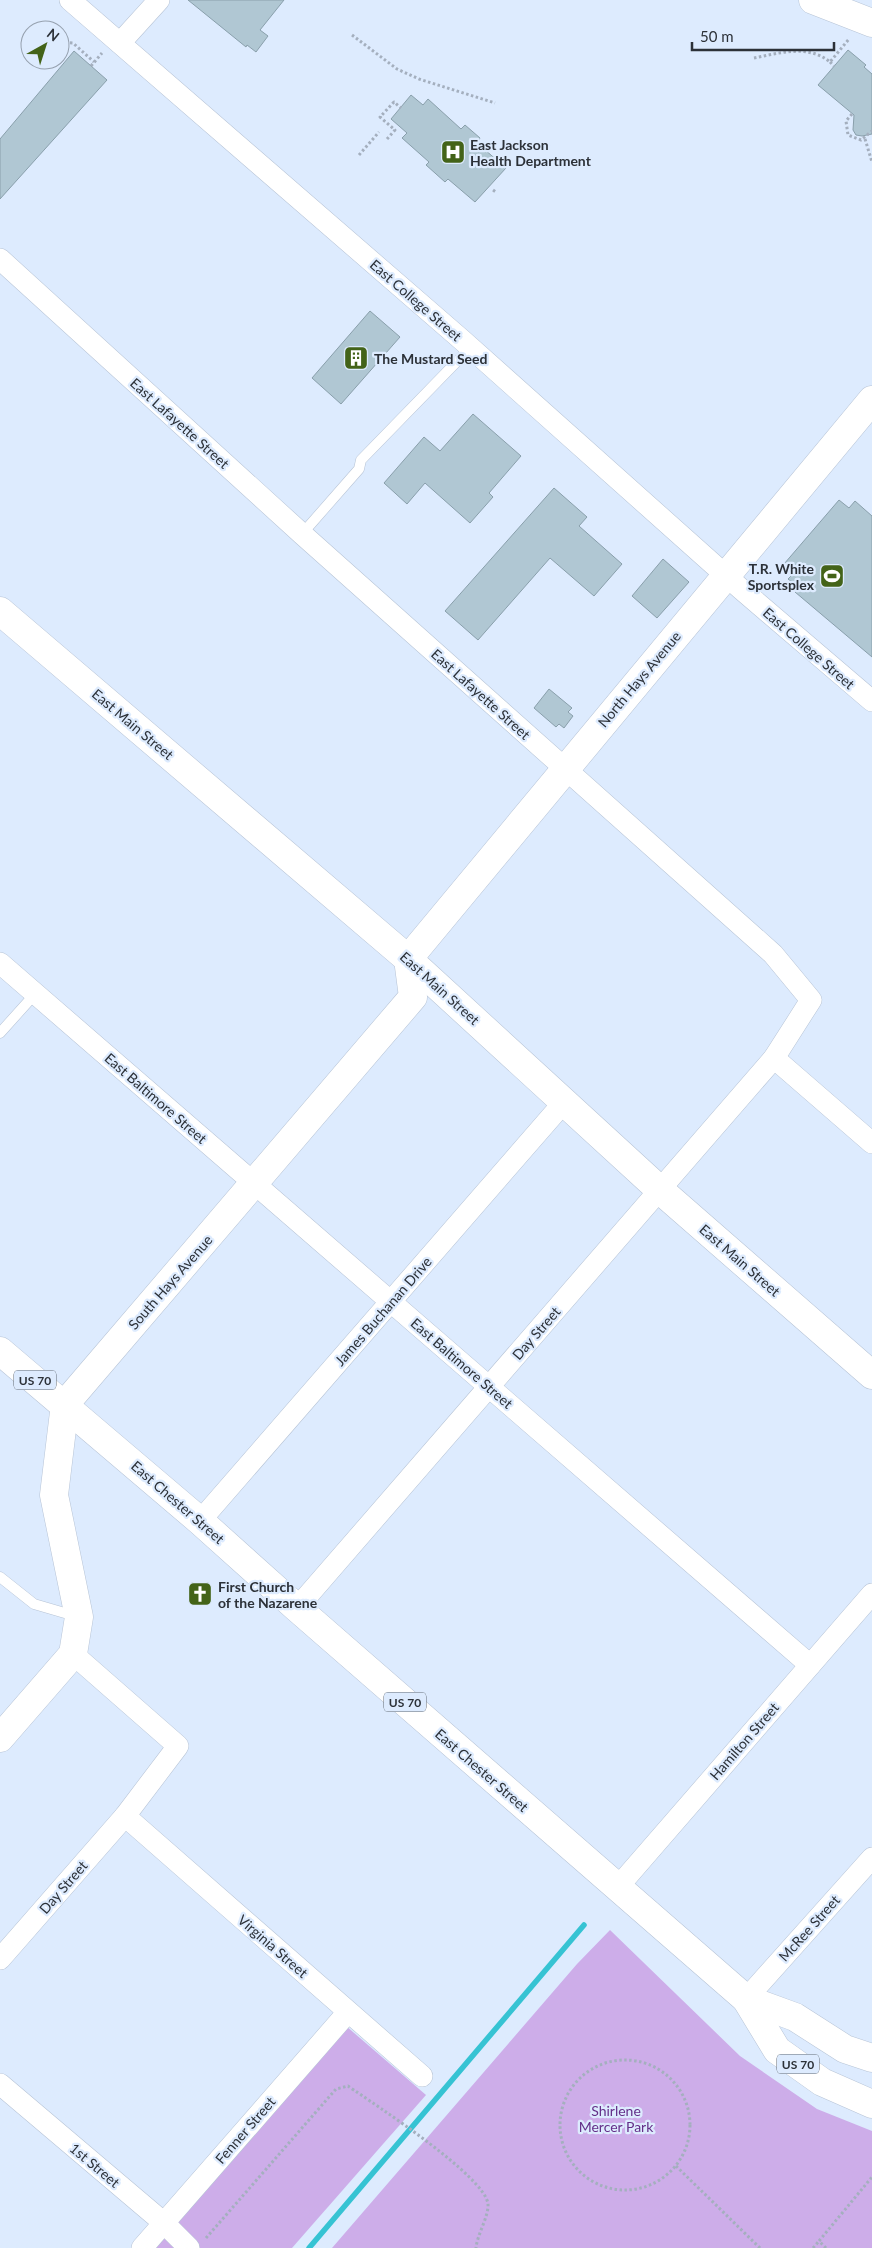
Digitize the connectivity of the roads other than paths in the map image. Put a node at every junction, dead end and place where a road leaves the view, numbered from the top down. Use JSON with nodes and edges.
{"nodes":[{"id":1,"x":70,"y":0,"type":"edge"},
{"id":2,"x":159,"y":0,"type":"edge"},
{"id":3,"x":814,"y":0,"type":"edge"},
{"id":4,"x":863,"y":28,"type":"edge"},
{"id":5,"x":112,"y":47,"type":"junction"},
{"id":6,"x":0,"y":259,"type":"edge"},
{"id":7,"x":470,"y":348,"type":"junction"},
{"id":8,"x":872,"y":400,"type":"edge"},
{"id":9,"x":302,"y":534,"type":"junction"},
{"id":10,"x":726,"y":575,"type":"junction"},
{"id":11,"x":0,"y":611,"type":"edge"},
{"id":12,"x":872,"y":701,"type":"edge"},
{"id":13,"x":564,"y":769,"type":"junction"},
{"id":14,"x":408,"y":958,"type":"junction"},
{"id":15,"x":0,"y":963,"type":"edge"},
{"id":16,"x":36,"y":994,"type":"junction"},
{"id":17,"x":0,"y":1033,"type":"edge"},
{"id":18,"x":774,"y":1058,"type":"junction"},
{"id":19,"x":565,"y":1101,"type":"junction"},
{"id":20,"x":872,"y":1142,"type":"edge"},
{"id":21,"x":254,"y":1183,"type":"junction"},
{"id":22,"x":660,"y":1190,"type":"junction"},
{"id":23,"x":390,"y":1302,"type":"junction"},
{"id":24,"x":1,"y":1351,"type":"edge"},
{"id":25,"x":872,"y":1374,"type":"edge"},
{"id":26,"x":489,"y":1387,"type":"junction"},
{"id":27,"x":65,"y":1404,"type":"junction"},
{"id":28,"x":200,"y":1521,"type":"junction"},
{"id":29,"x":0,"y":1576,"type":"edge"},
{"id":30,"x":872,"y":1594,"type":"edge"},
{"id":31,"x":297,"y":1608,"type":"junction"},
{"id":32,"x":79,"y":1617,"type":"junction"},
{"id":33,"x":73,"y":1654,"type":"junction"},
{"id":34,"x":810,"y":1665,"type":"junction"},
{"id":35,"x":0,"y":1738,"type":"edge"},
{"id":36,"x":125,"y":1816,"type":"junction"},
{"id":37,"x":872,"y":1858,"type":"edge"},
{"id":38,"x":617,"y":1888,"type":"junction"},
{"id":39,"x":0,"y":1959,"type":"edge"},
{"id":40,"x":746,"y":1999,"type":"junction"},
{"id":41,"x":348,"y":2012,"type":"junction"},
{"id":42,"x":872,"y":2058,"type":"edge"},
{"id":43,"x":422,"y":2076,"type":"dead end"},
{"id":44,"x":0,"y":2084,"type":"edge"},
{"id":45,"x":872,"y":2104,"type":"edge"},
{"id":46,"x":164,"y":2223,"type":"junction"},
{"id":47,"x":196,"y":2244,"type":"edge"},
{"id":48,"x":142,"y":2248,"type":"edge"}],
"edges":[{"from":1,"to":5,"type":"street","name":"East College Street"},
{"from":2,"to":5,"type":"street"},
{"from":3,"to":4,"type":"main road"},
{"from":5,"to":7,"type":"street","name":"East College Street"},
{"from":6,"to":9,"type":"street","name":"East Lafayette Street"},
{"from":7,"to":9,"type":"lane"},
{"from":7,"to":10,"type":"street","name":"East College Street"},
{"from":8,"to":10,"type":"main road","name":"North Hays Avenue"},
{"from":9,"to":13,"type":"street","name":"East Lafayette Street"},
{"from":10,"to":12,"type":"street","name":"East College Street"},
{"from":10,"to":13,"type":"main road","name":"North Hays Avenue"},
{"from":11,"to":14,"type":"main road","name":"East Main Street"},
{"from":13,"to":14,"type":"main road","name":"North Hays Avenue"},
{"from":13,"to":18,"type":"street","name":"East Lafayette Street"},
{"from":14,"to":19,"type":"main road","name":"East Main Street"},
{"from":14,"to":21,"type":"main road","name":"South Hays Avenue"},
{"from":15,"to":16,"type":"street","name":"East Baltimore Street"},
{"from":16,"to":17,"type":"lane"},
{"from":16,"to":21,"type":"street","name":"East Baltimore Street"},
{"from":18,"to":20,"type":"street"},
{"from":18,"to":22,"type":"street","name":"Day Street"},
{"from":19,"to":22,"type":"main road","name":"East Main Street"},
{"from":19,"to":23,"type":"street","name":"James Buchanan Drive"},
{"from":21,"to":23,"type":"street","name":"East Baltimore Street"},
{"from":21,"to":27,"type":"main road","name":"South Hays Avenue"},
{"from":22,"to":25,"type":"main road","name":"East Main Street"},
{"from":22,"to":26,"type":"street","name":"Day Street"},
{"from":23,"to":26,"type":"street","name":"East Baltimore Street"},
{"from":23,"to":28,"type":"street","name":"James Buchanan Drive"},
{"from":24,"to":27,"type":"main road","name":"East Chester Street","number":"US 70"},
{"from":26,"to":31,"type":"street","name":"Day Street"},
{"from":26,"to":34,"type":"street","name":"East Baltimore Street"},
{"from":27,"to":28,"type":"main road","name":"East Chester Street","number":"US 70"},
{"from":27,"to":32,"type":"main road"},
{"from":28,"to":31,"type":"main road","name":"East Chester Street","number":"US 70"},
{"from":29,"to":32,"type":"lane"},
{"from":30,"to":34,"type":"street","name":"Hamilton Street"},
{"from":31,"to":38,"type":"main road","name":"East Chester Street","number":"US 70"},
{"from":32,"to":33,"type":"main road"},
{"from":33,"to":35,"type":"main road"},
{"from":33,"to":36,"type":"street","name":"Day Street"},
{"from":34,"to":38,"type":"street","name":"Hamilton Street"},
{"from":36,"to":39,"type":"street","name":"Day Street"},
{"from":36,"to":41,"type":"street","name":"Virginia Street"},
{"from":37,"to":40,"type":"street","name":"McRee Street"},
{"from":38,"to":40,"type":"main road","name":"East Chester Street","number":"US 70"},
{"from":40,"to":42,"type":"main road","number":"US 70"},
{"from":40,"to":45,"type":"main road","name":"East Chester Street","number":"US 70"},
{"from":41,"to":43,"type":"street","name":"Virginia Street"},
{"from":41,"to":46,"type":"street","name":"Fenner Street"},
{"from":44,"to":46,"type":"street","name":"1st Street"},
{"from":46,"to":47,"type":"street","name":"1st Street"},
{"from":46,"to":48,"type":"street","name":"Fenner Street"}]}
